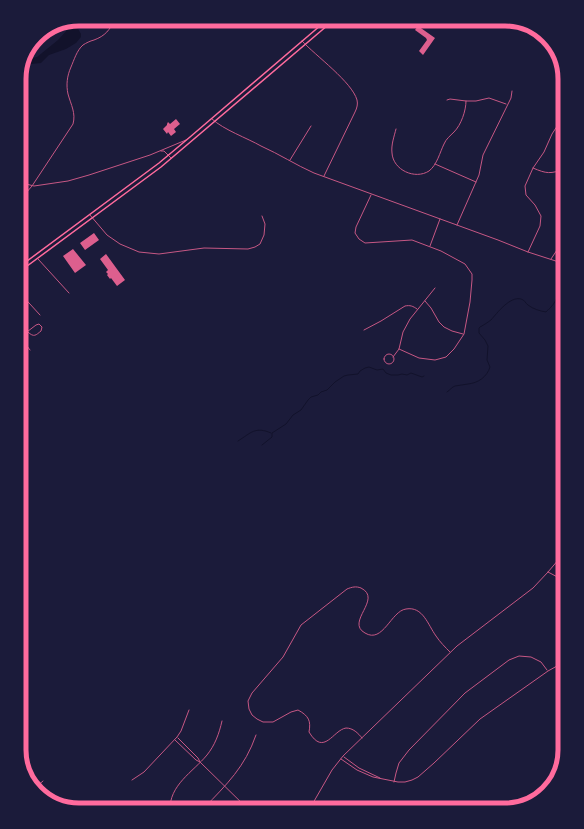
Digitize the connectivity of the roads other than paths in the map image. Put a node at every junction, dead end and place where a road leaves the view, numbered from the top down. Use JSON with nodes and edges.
{"nodes":[{"id":1,"x":112,"y":26,"type":"edge"},
{"id":2,"x":320,"y":26,"type":"edge"},
{"id":3,"x":327,"y":26,"type":"edge"},
{"id":4,"x":302,"y":41,"type":"junction"},
{"id":5,"x":305,"y":44,"type":"junction"},
{"id":6,"x":512,"y":91,"type":"dead end"},
{"id":7,"x":446,"y":100,"type":"dead end"},
{"id":8,"x":466,"y":101,"type":"junction"},
{"id":9,"x":507,"y":105,"type":"junction"},
{"id":10,"x":212,"y":119,"type":"junction"},
{"id":11,"x":215,"y":122,"type":"junction"},
{"id":12,"x":558,"y":125,"type":"edge"},
{"id":13,"x":311,"y":126,"type":"dead end"},
{"id":14,"x":396,"y":129,"type":"dead end"},
{"id":15,"x":190,"y":137,"type":"junction"},
{"id":16,"x":159,"y":152,"type":"junction"},
{"id":17,"x":168,"y":155,"type":"junction"},
{"id":18,"x":171,"y":159,"type":"junction"},
{"id":19,"x":290,"y":161,"type":"junction"},
{"id":20,"x":435,"y":164,"type":"junction"},
{"id":21,"x":533,"y":168,"type":"junction"},
{"id":22,"x":558,"y":171,"type":"edge"},
{"id":23,"x":323,"y":177,"type":"junction"},
{"id":24,"x":476,"y":182,"type":"junction"},
{"id":25,"x":26,"y":184,"type":"edge"},
{"id":26,"x":32,"y":186,"type":"junction"},
{"id":27,"x":26,"y":193,"type":"edge"},
{"id":28,"x":372,"y":194,"type":"junction"},
{"id":29,"x":90,"y":214,"type":"junction"},
{"id":30,"x":262,"y":216,"type":"dead end"},
{"id":31,"x":93,"y":218,"type":"junction"},
{"id":32,"x":440,"y":219,"type":"junction"},
{"id":33,"x":457,"y":225,"type":"junction"},
{"id":34,"x":430,"y":246,"type":"junction"},
{"id":35,"x":558,"y":248,"type":"edge"},
{"id":36,"x":528,"y":252,"type":"junction"},
{"id":37,"x":38,"y":259,"type":"junction"},
{"id":38,"x":551,"y":259,"type":"junction"},
{"id":39,"x":26,"y":262,"type":"edge"},
{"id":40,"x":558,"y":262,"type":"edge"},
{"id":41,"x":26,"y":267,"type":"edge"},
{"id":42,"x":435,"y":288,"type":"dead end"},
{"id":43,"x":69,"y":293,"type":"dead end"},
{"id":44,"x":26,"y":300,"type":"edge"},
{"id":45,"x":424,"y":301,"type":"junction"},
{"id":46,"x":417,"y":310,"type":"junction"},
{"id":47,"x":40,"y":315,"type":"dead end"},
{"id":48,"x":364,"y":330,"type":"dead end"},
{"id":49,"x":28,"y":332,"type":"joint"},
{"id":50,"x":464,"y":334,"type":"junction"},
{"id":51,"x":26,"y":345,"type":"edge"},
{"id":52,"x":399,"y":349,"type":"junction"},
{"id":53,"x":30,"y":350,"type":"dead end"},
{"id":54,"x":393,"y":357,"type":"junction"},
{"id":55,"x":558,"y":560,"type":"edge"},
{"id":56,"x":548,"y":572,"type":"junction"},
{"id":57,"x":558,"y":577,"type":"edge"},
{"id":58,"x":450,"y":652,"type":"junction"},
{"id":59,"x":558,"y":666,"type":"edge"},
{"id":60,"x":548,"y":670,"type":"junction"},
{"id":61,"x":189,"y":710,"type":"dead end"},
{"id":62,"x":222,"y":721,"type":"dead end"},
{"id":63,"x":256,"y":735,"type":"dead end"},
{"id":64,"x":177,"y":737,"type":"junction"},
{"id":65,"x":362,"y":738,"type":"junction"},
{"id":66,"x":175,"y":740,"type":"junction"},
{"id":67,"x":343,"y":756,"type":"junction"},
{"id":68,"x":341,"y":759,"type":"junction"},
{"id":69,"x":200,"y":762,"type":"junction"},
{"id":70,"x":381,"y":778,"type":"junction"},
{"id":71,"x":132,"y":780,"type":"dead end"},
{"id":72,"x":44,"y":781,"type":"dead end"},
{"id":73,"x":394,"y":782,"type":"junction"},
{"id":74,"x":40,"y":784,"type":"edge"},
{"id":75,"x":225,"y":786,"type":"junction"},
{"id":76,"x":170,"y":803,"type":"edge"},
{"id":77,"x":209,"y":803,"type":"edge"},
{"id":78,"x":242,"y":803,"type":"edge"},
{"id":79,"x":313,"y":803,"type":"edge"}],
"edges":[{"from":1,"to":26,"type":"street"},
{"from":2,"to":4,"type":"highway"},
{"from":3,"to":5,"type":"highway"},
{"from":4,"to":5,"type":"street"},
{"from":4,"to":10,"type":"highway"},
{"from":5,"to":11,"type":"highway"},
{"from":5,"to":23,"type":"street"},
{"from":6,"to":9,"type":"street"},
{"from":7,"to":8,"type":"street"},
{"from":8,"to":9,"type":"street"},
{"from":8,"to":20,"type":"street"},
{"from":9,"to":24,"type":"street"},
{"from":10,"to":11,"type":"street"},
{"from":10,"to":15,"type":"highway"},
{"from":11,"to":18,"type":"highway"},
{"from":11,"to":19,"type":"street"},
{"from":12,"to":21,"type":"street"},
{"from":13,"to":19,"type":"street"},
{"from":14,"to":20,"type":"street"},
{"from":15,"to":16,"type":"street"},
{"from":15,"to":17,"type":"highway"},
{"from":16,"to":17,"type":"street"},
{"from":16,"to":26,"type":"street"},
{"from":17,"to":18,"type":"street"},
{"from":17,"to":29,"type":"highway"},
{"from":18,"to":31,"type":"highway"},
{"from":19,"to":23,"type":"street"},
{"from":20,"to":24,"type":"street"},
{"from":21,"to":22,"type":"street"},
{"from":21,"to":36,"type":"street"},
{"from":23,"to":28,"type":"street"},
{"from":24,"to":33,"type":"street"},
{"from":25,"to":26,"type":"street"},
{"from":26,"to":27,"type":"street"},
{"from":28,"to":32,"type":"street"},
{"from":28,"to":34,"type":"street"},
{"from":29,"to":31,"type":"street"},
{"from":29,"to":39,"type":"highway"},
{"from":30,"to":31,"type":"street"},
{"from":31,"to":37,"type":"highway"},
{"from":32,"to":33,"type":"street"},
{"from":32,"to":34,"type":"street"},
{"from":33,"to":36,"type":"street"},
{"from":34,"to":50,"type":"street"},
{"from":35,"to":38,"type":"street"},
{"from":36,"to":38,"type":"street"},
{"from":37,"to":41,"type":"highway"},
{"from":37,"to":43,"type":"street"},
{"from":38,"to":40,"type":"street"},
{"from":42,"to":45,"type":"street"},
{"from":44,"to":47,"type":"street"},
{"from":45,"to":46,"type":"street"},
{"from":45,"to":50,"type":"street"},
{"from":46,"to":48,"type":"street"},
{"from":46,"to":52,"type":"street"},
{"from":49,"to":49,"type":"street"},
{"from":50,"to":52,"type":"street"},
{"from":51,"to":53,"type":"street"},
{"from":52,"to":54,"type":"street"},
{"from":54,"to":54,"type":"street"},
{"from":55,"to":56,"type":"street"},
{"from":56,"to":57,"type":"street"},
{"from":56,"to":58,"type":"street"},
{"from":58,"to":65,"type":"street"},
{"from":58,"to":65,"type":"street"},
{"from":59,"to":60,"type":"street"},
{"from":60,"to":73,"type":"street"},
{"from":60,"to":73,"type":"street"},
{"from":61,"to":64,"type":"street"},
{"from":62,"to":69,"type":"street"},
{"from":63,"to":75,"type":"street"},
{"from":64,"to":66,"type":"street"},
{"from":64,"to":69,"type":"street"},
{"from":65,"to":67,"type":"street"},
{"from":66,"to":69,"type":"street"},
{"from":66,"to":71,"type":"street"},
{"from":67,"to":68,"type":"street"},
{"from":67,"to":70,"type":"street"},
{"from":68,"to":70,"type":"street"},
{"from":68,"to":79,"type":"street"},
{"from":69,"to":75,"type":"street"},
{"from":69,"to":76,"type":"street"},
{"from":70,"to":73,"type":"street"},
{"from":72,"to":74,"type":"street"},
{"from":75,"to":77,"type":"street"},
{"from":75,"to":78,"type":"street"}]}
